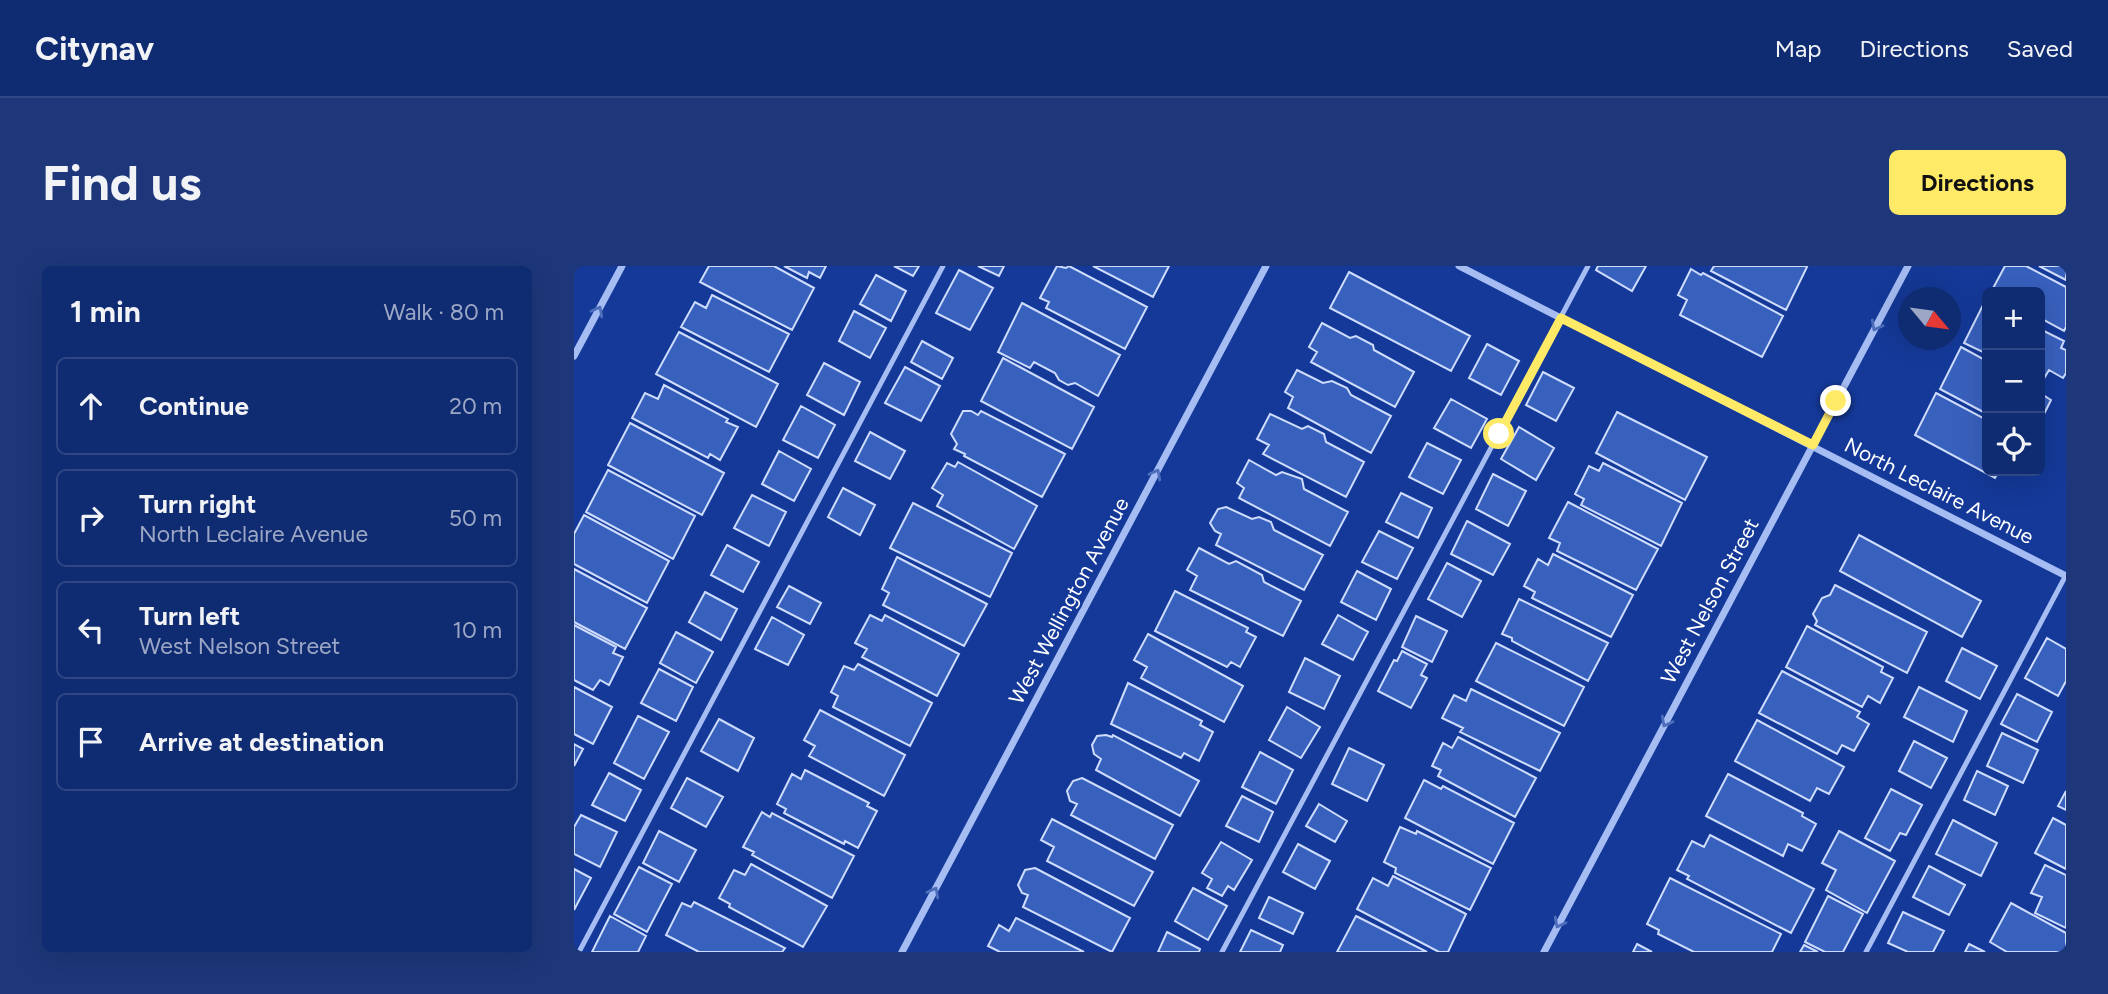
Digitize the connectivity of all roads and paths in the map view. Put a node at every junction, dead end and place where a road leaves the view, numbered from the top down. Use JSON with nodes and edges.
{"nodes":[{"id":1,"x":622,"y":266,"type":"edge"},
{"id":2,"x":943,"y":266,"type":"edge"},
{"id":3,"x":1266,"y":266,"type":"edge"},
{"id":4,"x":1459,"y":266,"type":"edge"},
{"id":5,"x":1588,"y":266,"type":"edge"},
{"id":6,"x":1908,"y":266,"type":"edge"},
{"id":7,"x":1561,"y":318,"type":"junction"},
{"id":8,"x":574,"y":356,"type":"edge"},
{"id":9,"x":1813,"y":445,"type":"junction"},
{"id":10,"x":2066,"y":575,"type":"edge"},
{"id":11,"x":579,"y":952,"type":"edge"},
{"id":12,"x":902,"y":952,"type":"edge"},
{"id":13,"x":1222,"y":952,"type":"edge"},
{"id":14,"x":1544,"y":952,"type":"edge"},
{"id":15,"x":1867,"y":952,"type":"edge"}],
"edges":[{"from":8,"to":1,"type":"street","one_way":true},
{"from":2,"to":11,"type":"lane"},
{"from":12,"to":3,"type":"street","name":"West Wellington Avenue","one_way":true},
{"from":4,"to":7,"type":"street","name":"North Leclaire Avenue"},
{"from":5,"to":7,"type":"lane"},
{"from":6,"to":9,"type":"street","name":"West Nelson Street","one_way":true},
{"from":7,"to":9,"type":"street","name":"North Leclaire Avenue"},
{"from":7,"to":13,"type":"lane"},
{"from":9,"to":10,"type":"street","name":"North Leclaire Avenue"},
{"from":9,"to":14,"type":"street","name":"West Nelson Street","one_way":true},
{"from":10,"to":15,"type":"lane"}]}
